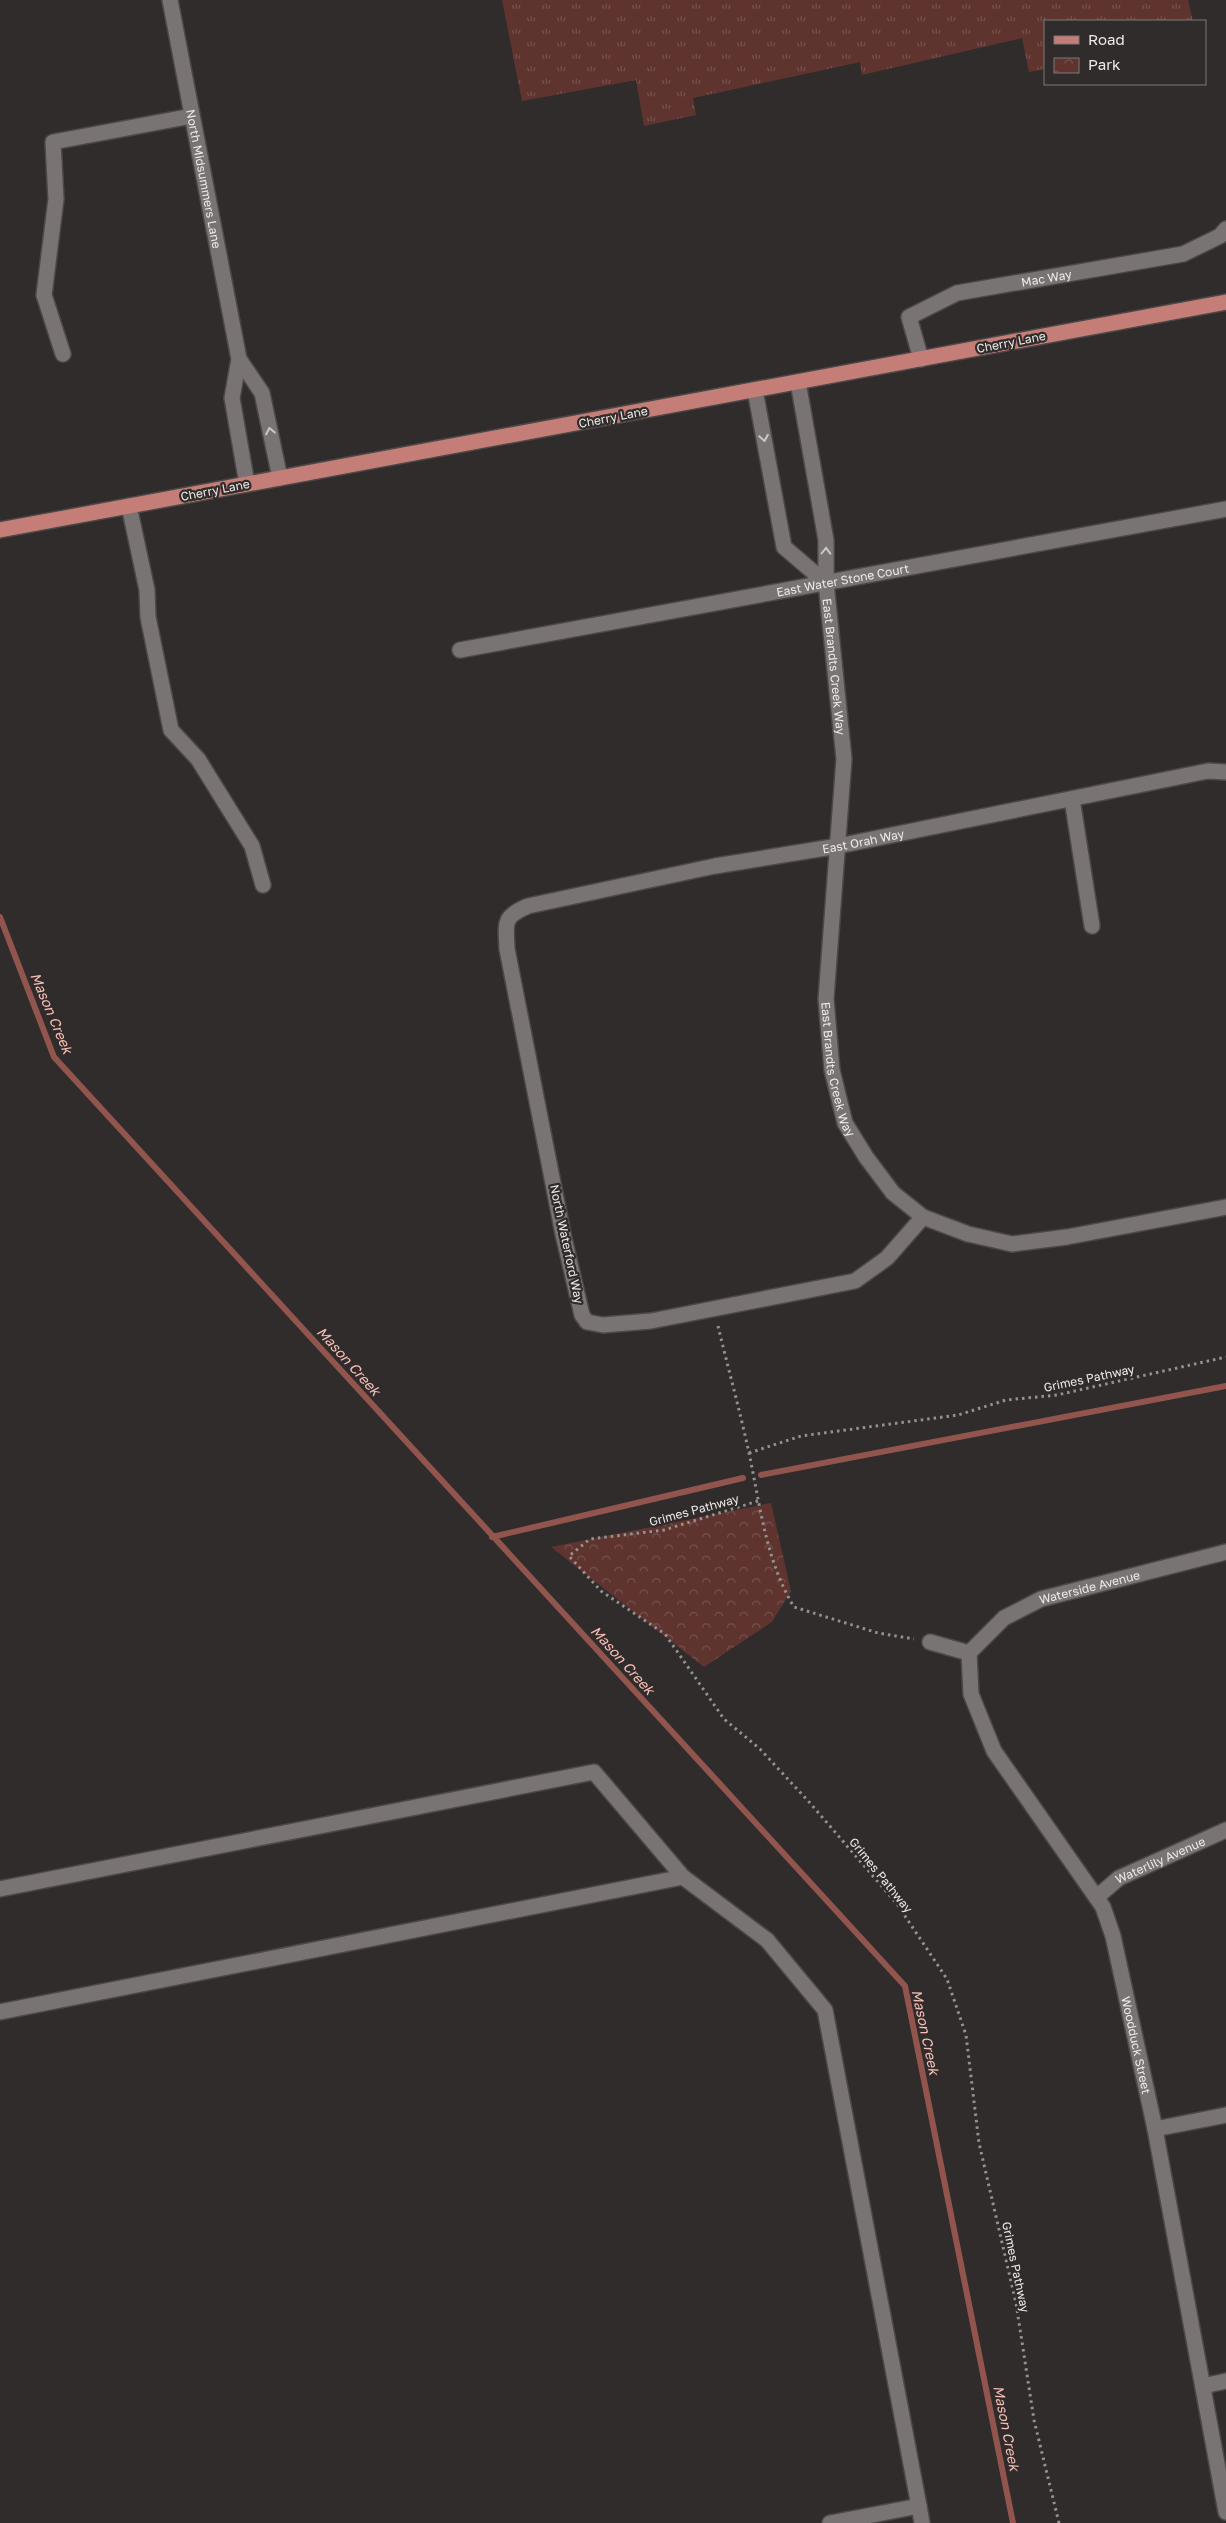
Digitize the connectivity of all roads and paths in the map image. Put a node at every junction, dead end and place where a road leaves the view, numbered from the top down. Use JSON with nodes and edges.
{"nodes":[{"id":1,"x":170,"y":0,"type":"edge"},
{"id":2,"x":192,"y":116,"type":"junction"},
{"id":3,"x":1226,"y":229,"type":"edge"},
{"id":4,"x":1226,"y":302,"type":"edge"},
{"id":5,"x":63,"y":354,"type":"dead end"},
{"id":6,"x":239,"y":359,"type":"junction"},
{"id":7,"x":922,"y":359,"type":"junction"},
{"id":8,"x":798,"y":382,"type":"junction"},
{"id":9,"x":755,"y":390,"type":"junction"},
{"id":10,"x":280,"y":478,"type":"junction"},
{"id":11,"x":247,"y":484,"type":"junction"},
{"id":12,"x":129,"y":506,"type":"junction"},
{"id":13,"x":1226,"y":509,"type":"edge"},
{"id":14,"x":0,"y":530,"type":"edge"},
{"id":15,"x":826,"y":583,"type":"junction"},
{"id":16,"x":460,"y":650,"type":"dead end"},
{"id":17,"x":1226,"y":772,"type":"edge"},
{"id":18,"x":1072,"y":799,"type":"junction"},
{"id":19,"x":838,"y":846,"type":"junction"},
{"id":20,"x":263,"y":884,"type":"dead end"},
{"id":21,"x":506,"y":923,"type":"joint"},
{"id":22,"x":1092,"y":926,"type":"dead end"},
{"id":23,"x":1226,"y":1207,"type":"edge"},
{"id":24,"x":923,"y":1217,"type":"junction"},
{"id":25,"x":714,"y":1308,"type":"junction"},
{"id":26,"x":1226,"y":1357,"type":"edge"},
{"id":27,"x":749,"y":1453,"type":"junction"},
{"id":28,"x":758,"y":1501,"type":"junction"},
{"id":29,"x":1226,"y":1552,"type":"edge"},
{"id":30,"x":930,"y":1642,"type":"joint"},
{"id":31,"x":969,"y":1653,"type":"junction"},
{"id":32,"x":1226,"y":1830,"type":"edge"},
{"id":33,"x":683,"y":1877,"type":"junction"},
{"id":34,"x":0,"y":1889,"type":"edge"},
{"id":35,"x":1097,"y":1897,"type":"junction"},
{"id":36,"x":0,"y":2012,"type":"edge"},
{"id":37,"x":1226,"y":2115,"type":"edge"},
{"id":38,"x":1155,"y":2129,"type":"junction"},
{"id":39,"x":1226,"y":2381,"type":"edge"},
{"id":40,"x":1203,"y":2386,"type":"junction"},
{"id":41,"x":919,"y":2506,"type":"junction"},
{"id":42,"x":1226,"y":2512,"type":"edge"},
{"id":43,"x":852,"y":2521,"type":"edge"},
{"id":44,"x":830,"y":2523,"type":"edge"},
{"id":45,"x":922,"y":2523,"type":"edge"},
{"id":46,"x":1059,"y":2523,"type":"edge"}],
"edges":[{"from":1,"to":2,"type":"street","name":"North Midsummers Lane"},
{"from":2,"to":5,"type":"street"},
{"from":2,"to":6,"type":"street","name":"North Midsummers Lane"},
{"from":3,"to":7,"type":"street","name":"Mac Way"},
{"from":4,"to":7,"type":"main road","name":"Cherry Lane"},
{"from":10,"to":6,"type":"street","name":"North Midsummers Lane","one_way":true},
{"from":6,"to":11,"type":"street","name":"North Midsummers Lane"},
{"from":7,"to":8,"type":"main road","name":"Cherry Lane"},
{"from":8,"to":9,"type":"main road","name":"Cherry Lane"},
{"from":15,"to":8,"type":"street","name":"East Brandts Creek Way","one_way":true},
{"from":9,"to":10,"type":"main road","name":"Cherry Lane"},
{"from":9,"to":15,"type":"street","name":"East Brandts Creek Way","one_way":true},
{"from":10,"to":11,"type":"main road","name":"Cherry Lane"},
{"from":11,"to":12,"type":"main road","name":"Cherry Lane"},
{"from":12,"to":14,"type":"main road","name":"Cherry Lane"},
{"from":12,"to":20,"type":"street"},
{"from":13,"to":15,"type":"street","name":"East Water Stone Court"},
{"from":15,"to":16,"type":"street","name":"East Water Stone Court"},
{"from":15,"to":19,"type":"street","name":"East Brandts Creek Way"},
{"from":17,"to":18,"type":"street","name":"East Orah Way"},
{"from":18,"to":19,"type":"street","name":"East Orah Way"},
{"from":18,"to":22,"type":"street"},
{"from":19,"to":21,"type":"street","name":"East Orah Way"},
{"from":19,"to":24,"type":"street","name":"East Brandts Creek Way"},
{"from":21,"to":25,"type":"street","name":"North Waterford Way"},
{"from":23,"to":24,"type":"street","name":"East Brandts Creek Way"},
{"from":24,"to":25,"type":"street","name":"North Waterford Way"},
{"from":25,"to":27,"type":"path","name":"Grimes Pathway"},
{"from":26,"to":27,"type":"path","name":"Grimes Pathway"},
{"from":27,"to":28,"type":"path","name":"Grimes Pathway"},
{"from":28,"to":30,"type":"path","name":"Grimes Pathway"},
{"from":28,"to":46,"type":"path","name":"Grimes Pathway"},
{"from":29,"to":31,"type":"street","name":"Waterside Avenue"},
{"from":30,"to":31,"type":"street"},
{"from":31,"to":35,"type":"street","name":"Woodduck Street"},
{"from":32,"to":35,"type":"street","name":"Waterlily Avenue"},
{"from":33,"to":34,"type":"street"},
{"from":33,"to":36,"type":"street"},
{"from":33,"to":41,"type":"street"},
{"from":35,"to":38,"type":"street","name":"Woodduck Street"},
{"from":37,"to":38,"type":"street"},
{"from":38,"to":40,"type":"street","name":"Woodduck Street"},
{"from":39,"to":40,"type":"street"},
{"from":40,"to":42,"type":"street","name":"Woodduck Street"},
{"from":41,"to":43,"type":"street"},
{"from":41,"to":45,"type":"street"},
{"from":43,"to":44,"type":"street"}]}
